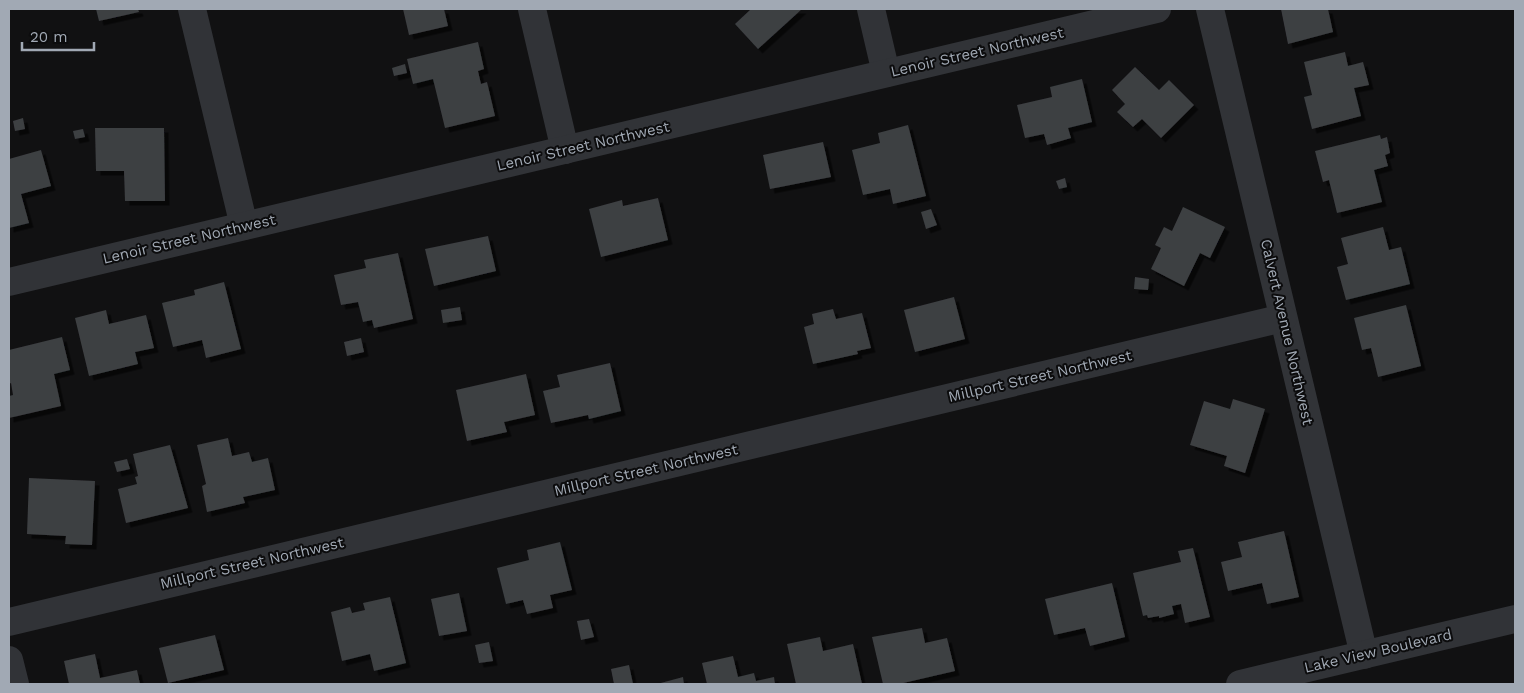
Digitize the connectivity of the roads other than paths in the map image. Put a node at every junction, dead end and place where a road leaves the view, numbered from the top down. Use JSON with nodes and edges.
{"nodes":[{"id":1,"x":192,"y":9,"type":"edge"},
{"id":2,"x":532,"y":9,"type":"edge"},
{"id":3,"x":870,"y":9,"type":"edge"},
{"id":4,"x":1157,"y":9,"type":"edge"},
{"id":5,"x":1210,"y":9,"type":"edge"},
{"id":6,"x":886,"y":73,"type":"junction"},
{"id":7,"x":565,"y":150,"type":"junction"},
{"id":8,"x":244,"y":226,"type":"junction"},
{"id":9,"x":9,"y":282,"type":"edge"},
{"id":10,"x":1283,"y":318,"type":"junction"},
{"id":11,"x":1515,"y":619,"type":"edge"},
{"id":12,"x":9,"y":622,"type":"edge"},
{"id":13,"x":1364,"y":655,"type":"junction"},
{"id":14,"x":9,"y":660,"type":"edge"},
{"id":15,"x":15,"y":684,"type":"edge"},
{"id":16,"x":1240,"y":684,"type":"edge"}],
"edges":[{"from":1,"to":8,"type":"street"},
{"from":2,"to":7,"type":"street"},
{"from":3,"to":6,"type":"street"},
{"from":4,"to":6,"type":"street","name":"Lenoir Street Northwest"},
{"from":5,"to":10,"type":"street","name":"Calvert Avenue Northwest"},
{"from":6,"to":7,"type":"street","name":"Lenoir Street Northwest"},
{"from":7,"to":8,"type":"street","name":"Lenoir Street Northwest"},
{"from":8,"to":9,"type":"street","name":"Lenoir Street Northwest"},
{"from":10,"to":12,"type":"street","name":"Millport Street Northwest"},
{"from":10,"to":13,"type":"street","name":"Calvert Avenue Northwest"},
{"from":11,"to":13,"type":"street","name":"Lake View Boulevard"},
{"from":13,"to":16,"type":"street","name":"Lake View Boulevard"},
{"from":14,"to":15,"type":"street"}]}
